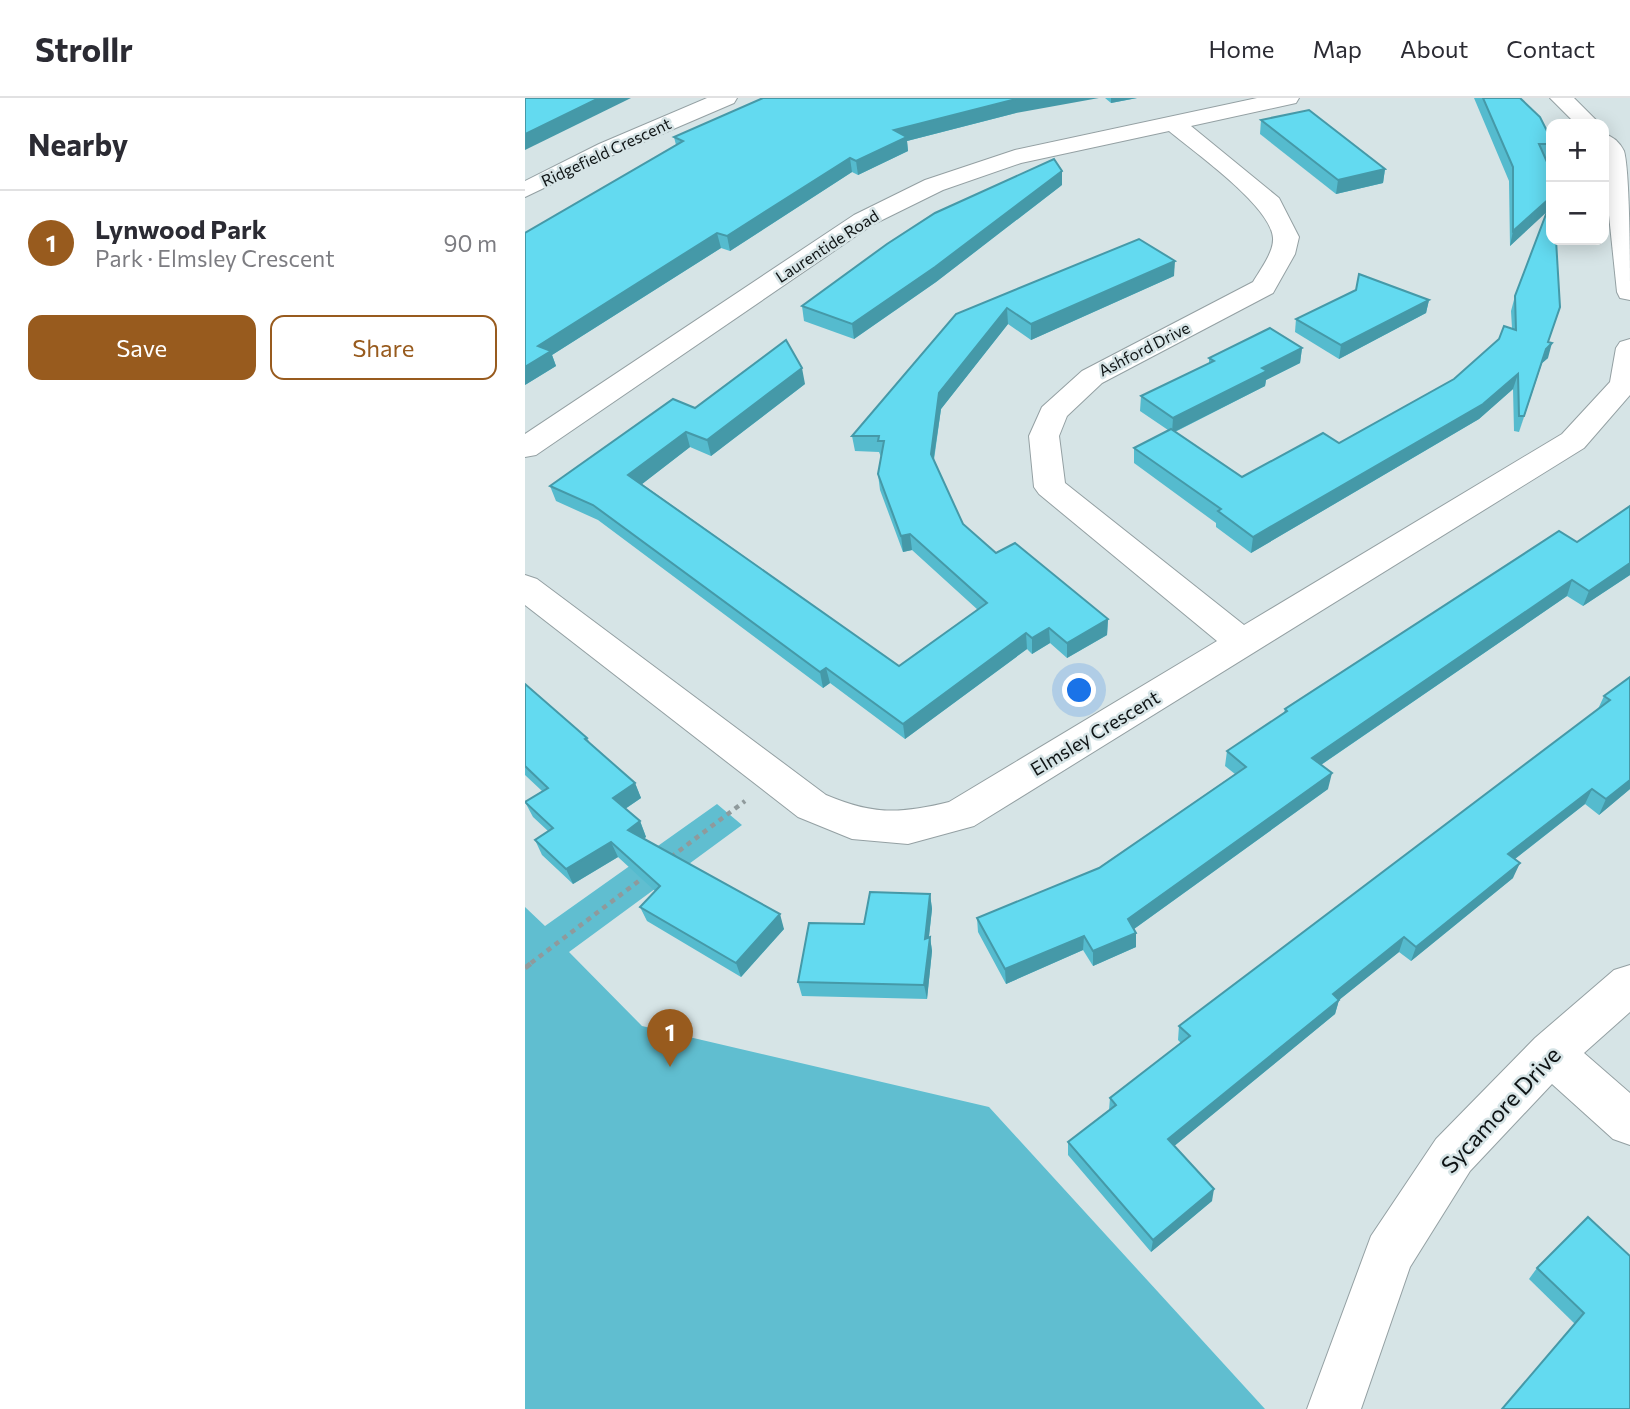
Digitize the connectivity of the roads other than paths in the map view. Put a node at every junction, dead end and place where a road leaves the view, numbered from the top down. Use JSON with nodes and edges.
{"nodes":[{"id":1,"x":726,"y":98,"type":"edge"},
{"id":2,"x":1288,"y":98,"type":"edge"},
{"id":3,"x":1562,"y":98,"type":"edge"},
{"id":4,"x":1584,"y":119,"type":"edge"},
{"id":5,"x":1174,"y":123,"type":"junction"},
{"id":6,"x":1609,"y":146,"type":"edge"},
{"id":7,"x":525,"y":190,"type":"edge"},
{"id":8,"x":1630,"y":292,"type":"edge"},
{"id":9,"x":1630,"y":348,"type":"edge"},
{"id":10,"x":525,"y":448,"type":"edge"},
{"id":11,"x":525,"y":587,"type":"edge"},
{"id":12,"x":1244,"y":643,"type":"junction"},
{"id":13,"x":1630,"y":984,"type":"edge"},
{"id":14,"x":1551,"y":1053,"type":"junction"},
{"id":15,"x":1630,"y":1122,"type":"edge"},
{"id":16,"x":1334,"y":1409,"type":"edge"}],
"edges":[{"from":1,"to":7,"type":"street","name":"Ridgefield Crescent"},
{"from":2,"to":5,"type":"street","name":"Laurentide Road"},
{"from":3,"to":4,"type":"street"},
{"from":5,"to":10,"type":"street","name":"Laurentide Road"},
{"from":5,"to":12,"type":"street","name":"Ashford Drive"},
{"from":6,"to":8,"type":"street"},
{"from":9,"to":12,"type":"street","name":"Elmsley Crescent"},
{"from":11,"to":12,"type":"street","name":"Elmsley Crescent"},
{"from":13,"to":14,"type":"street","name":"Sycamore Drive"},
{"from":14,"to":15,"type":"street"},
{"from":14,"to":16,"type":"street","name":"Sycamore Drive"}]}
